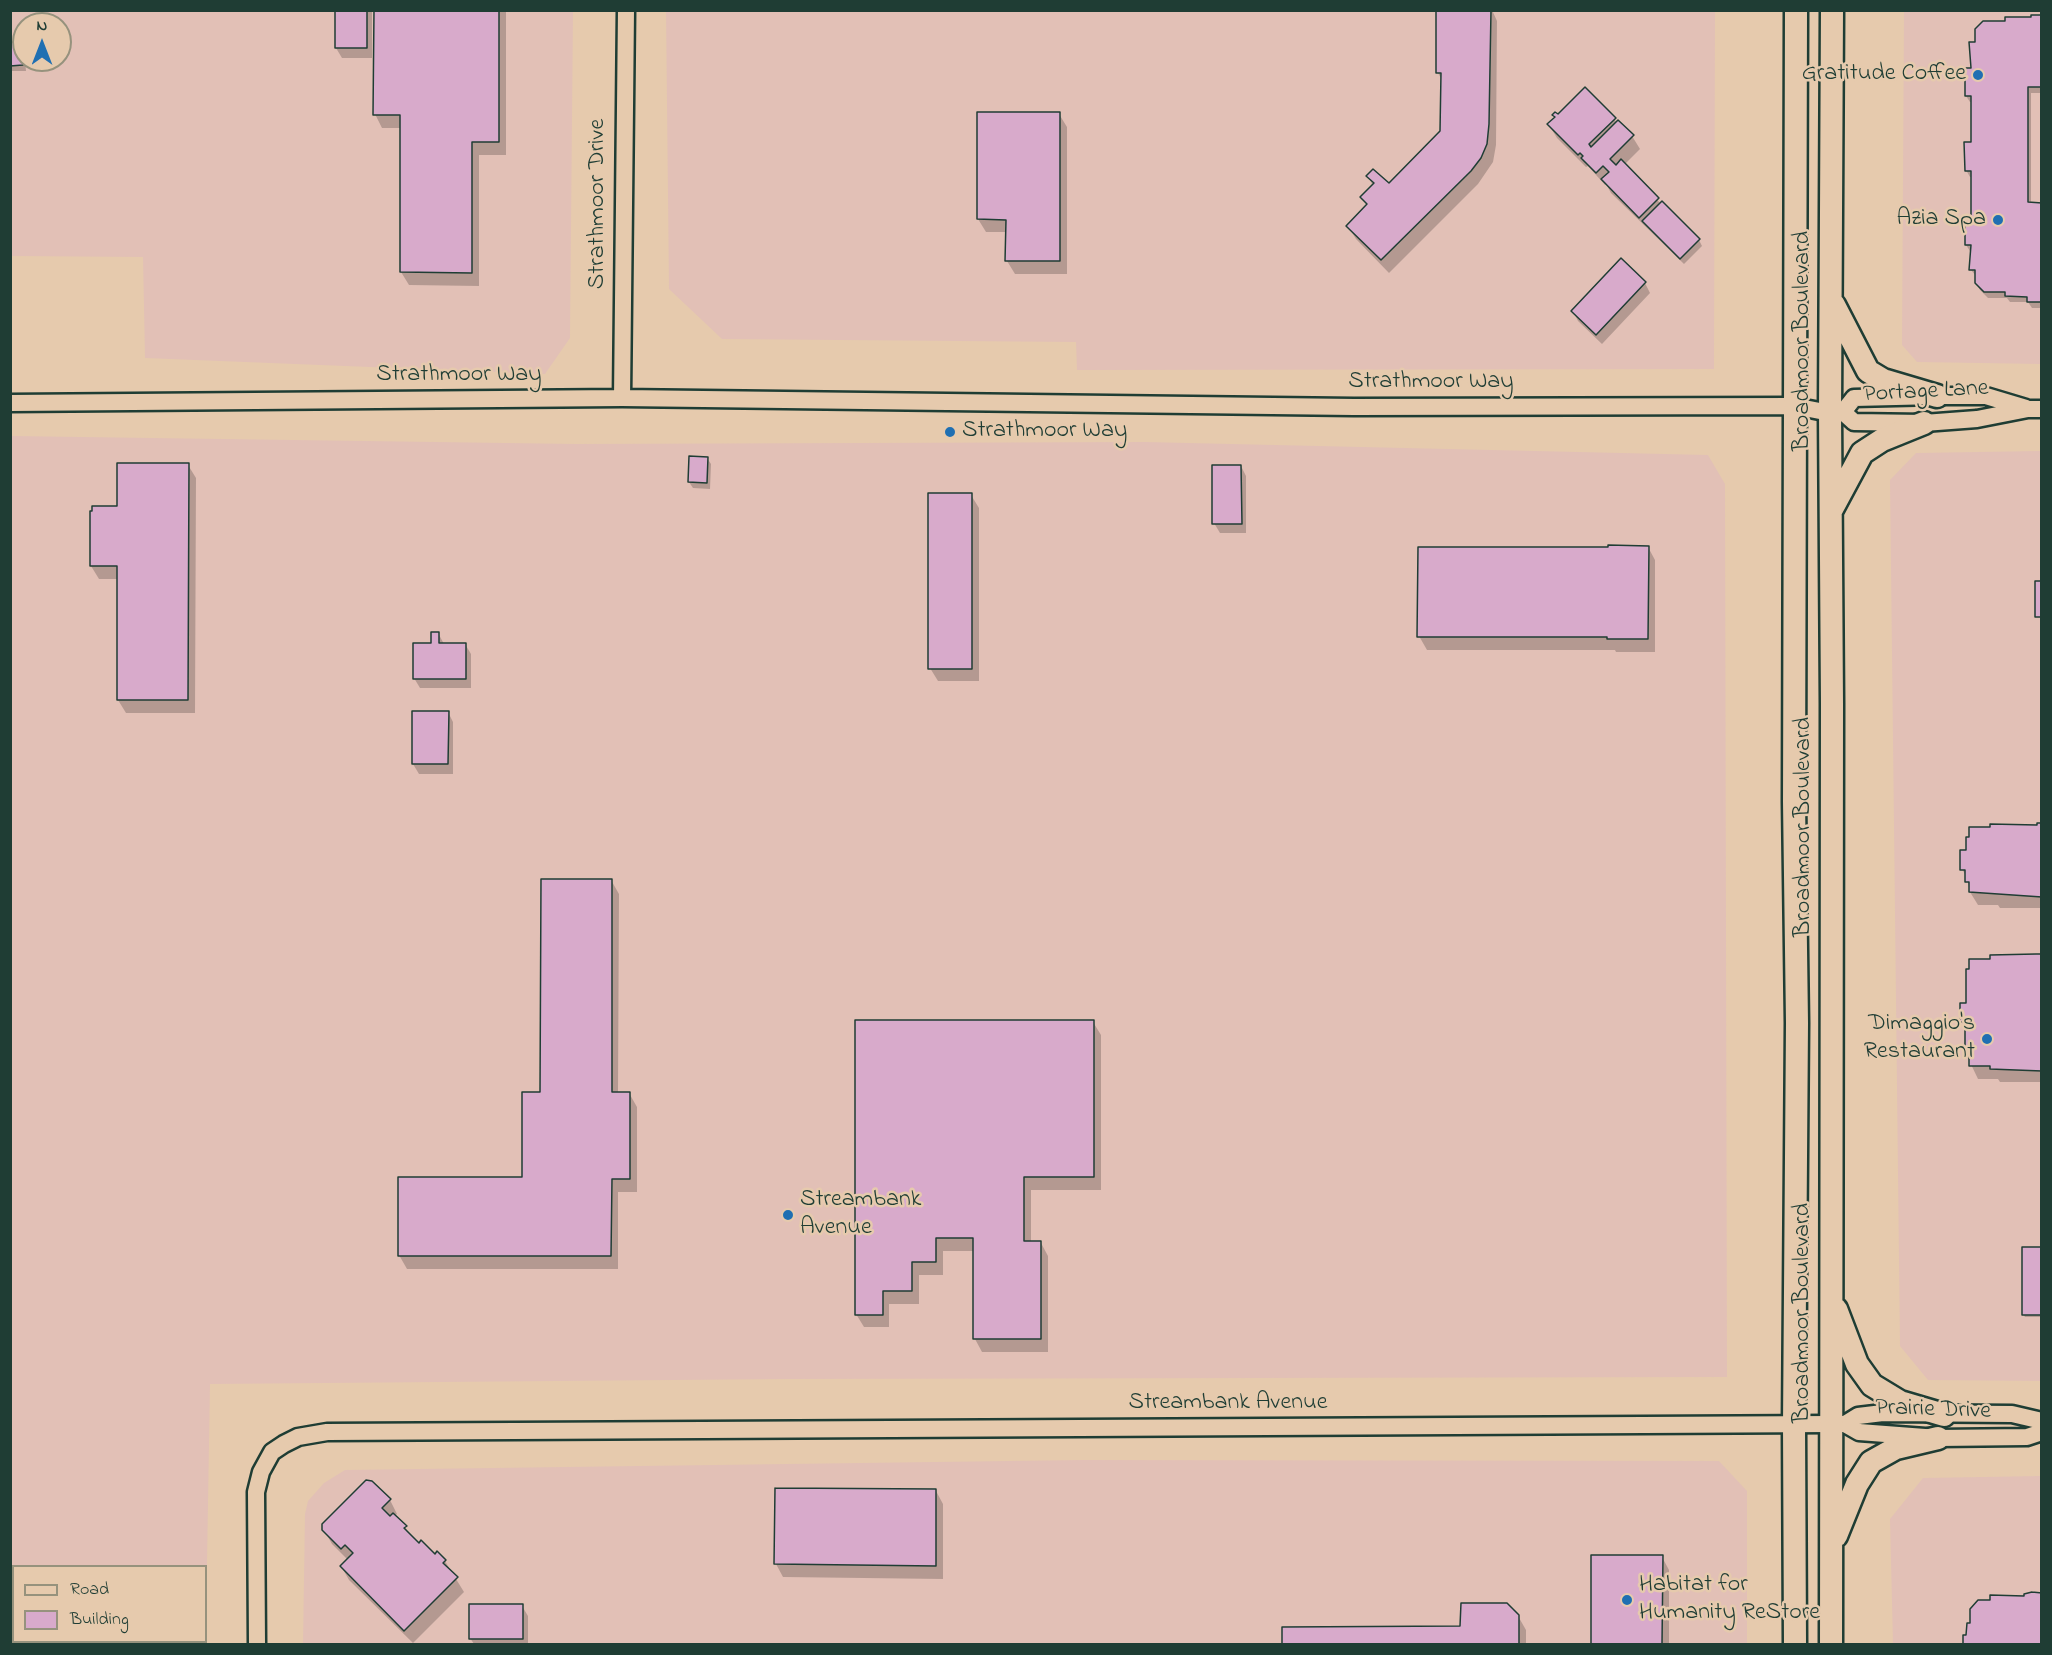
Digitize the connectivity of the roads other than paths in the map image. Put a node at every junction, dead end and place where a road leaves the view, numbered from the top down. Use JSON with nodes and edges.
{"nodes":[{"id":1,"x":626,"y":10,"type":"edge"},
{"id":2,"x":1796,"y":10,"type":"edge"},
{"id":3,"x":1832,"y":10,"type":"edge"},
{"id":4,"x":1832,"y":302,"type":"junction"},
{"id":5,"x":1938,"y":396,"type":"junction"},
{"id":6,"x":622,"y":398,"type":"junction"},
{"id":7,"x":10,"y":403,"type":"edge"},
{"id":8,"x":1794,"y":406,"type":"junction"},
{"id":9,"x":2035,"y":409,"type":"edge"},
{"id":10,"x":1837,"y":412,"type":"junction"},
{"id":11,"x":1924,"y":423,"type":"junction"},
{"id":12,"x":1831,"y":510,"type":"junction"},
{"id":13,"x":1831,"y":1295,"type":"junction"},
{"id":14,"x":1944,"y":1415,"type":"junction"},
{"id":15,"x":2042,"y":1421,"type":"edge"},
{"id":16,"x":1838,"y":1424,"type":"junction"},
{"id":17,"x":1794,"y":1425,"type":"junction"},
{"id":18,"x":2042,"y":1432,"type":"edge"},
{"id":19,"x":1938,"y":1438,"type":"junction"},
{"id":20,"x":1832,"y":1546,"type":"junction"},
{"id":21,"x":257,"y":1644,"type":"edge"},
{"id":22,"x":1795,"y":1644,"type":"edge"},
{"id":23,"x":1831,"y":1644,"type":"edge"}],
"edges":[{"from":1,"to":6,"type":"street","name":"Strathmoor Drive"},
{"from":2,"to":8,"type":"main road","name":"Broadmoor Boulevard"},
{"from":3,"to":4,"type":"main road","name":"Broadmoor Boulevard"},
{"from":4,"to":5,"type":"main road"},
{"from":4,"to":10,"type":"main road","name":"Broadmoor Boulevard"},
{"from":5,"to":9,"type":"street","name":"Portage Lane"},
{"from":5,"to":10,"type":"street","name":"Portage Lane"},
{"from":6,"to":7,"type":"street","name":"Strathmoor Way"},
{"from":6,"to":8,"type":"street","name":"Strathmoor Way"},
{"from":8,"to":10,"type":"street","name":"Strathmoor Way"},
{"from":8,"to":17,"type":"main road","name":"Broadmoor Boulevard"},
{"from":9,"to":11,"type":"street","name":"Portage Lane"},
{"from":10,"to":11,"type":"street","name":"Portage Lane"},
{"from":10,"to":12,"type":"main road","name":"Broadmoor Boulevard"},
{"from":11,"to":12,"type":"main road"},
{"from":12,"to":13,"type":"main road","name":"Broadmoor Boulevard"},
{"from":13,"to":14,"type":"main road"},
{"from":13,"to":16,"type":"main road","name":"Broadmoor Boulevard"},
{"from":14,"to":15,"type":"street","name":"Prairie Drive"},
{"from":14,"to":16,"type":"street","name":"Prairie Drive"},
{"from":16,"to":17,"type":"street","name":"Streambank Avenue"},
{"from":16,"to":19,"type":"street","name":"Prairie Drive"},
{"from":16,"to":20,"type":"main road","name":"Broadmoor Boulevard"},
{"from":17,"to":21,"type":"street","name":"Streambank Avenue"},
{"from":17,"to":22,"type":"main road","name":"Broadmoor Boulevard"},
{"from":18,"to":19,"type":"street","name":"Prairie Drive"},
{"from":19,"to":20,"type":"main road"},
{"from":20,"to":23,"type":"main road","name":"Broadmoor Boulevard"}]}
